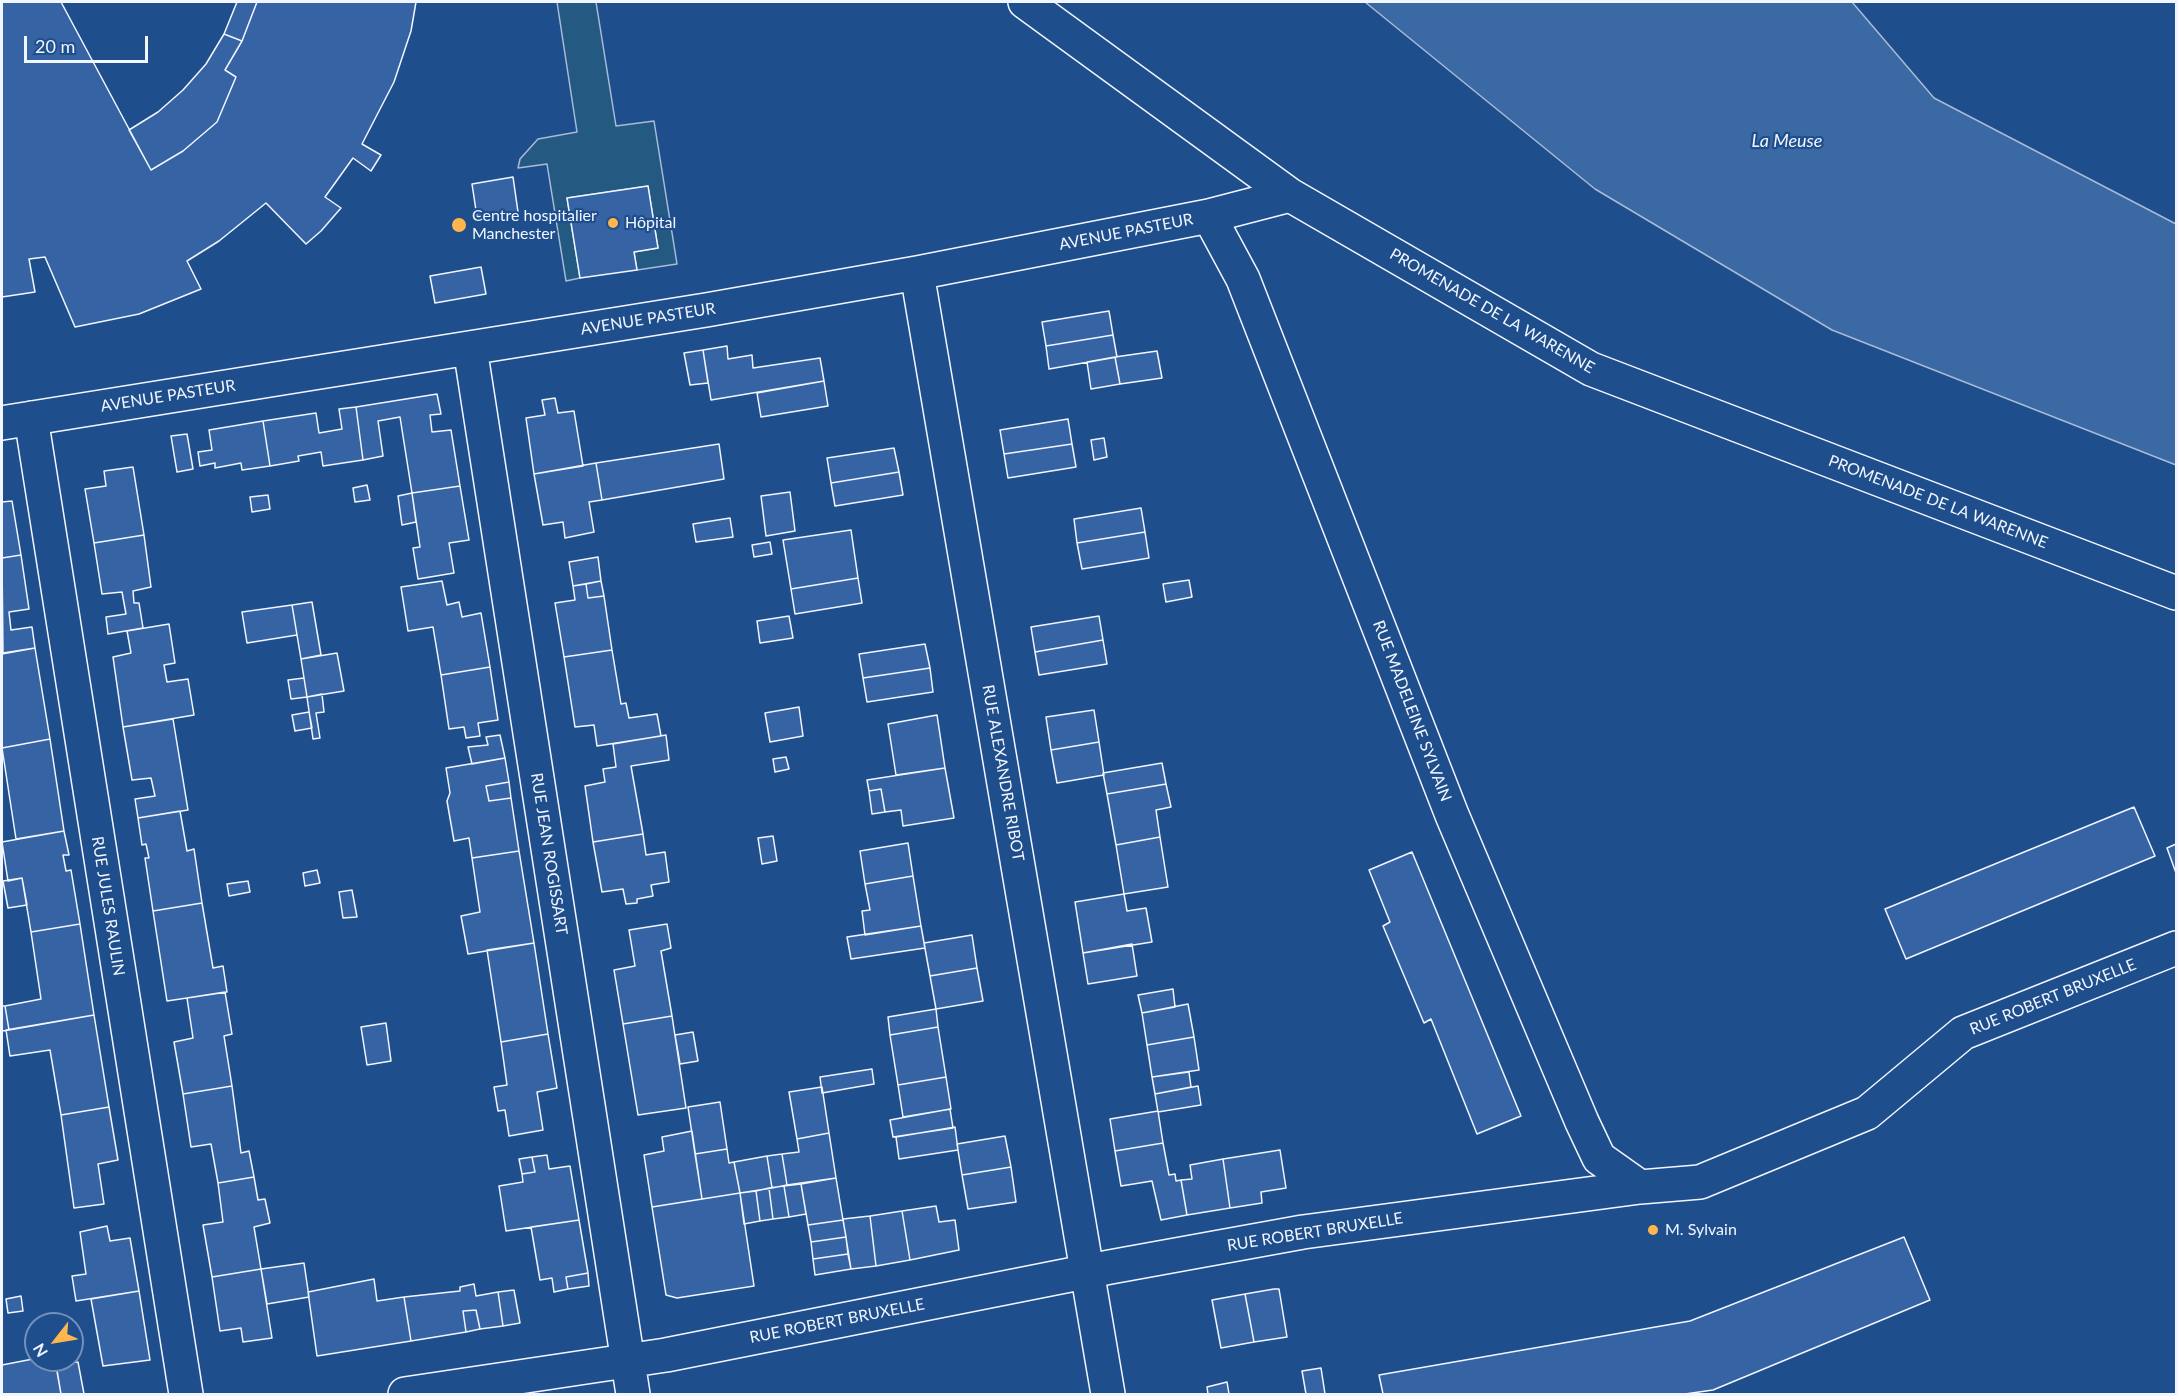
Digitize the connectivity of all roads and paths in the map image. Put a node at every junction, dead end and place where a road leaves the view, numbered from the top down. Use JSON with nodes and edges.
{"nodes":[{"id":1,"x":1025,"y":2,"type":"edge"},
{"id":2,"x":1290,"y":195,"type":"junction"},
{"id":3,"x":1209,"y":216,"type":"junction"},
{"id":4,"x":917,"y":273,"type":"junction"},
{"id":5,"x":470,"y":348,"type":"junction"},
{"id":6,"x":16,"y":421,"type":"edge"},
{"id":7,"x":2176,"y":593,"type":"edge"},
{"id":8,"x":2176,"y":948,"type":"edge"},
{"id":9,"x":1640,"y":1187,"type":"junction"},
{"id":10,"x":1088,"y":1273,"type":"junction"},
{"id":11,"x":628,"y":1361,"type":"junction"},
{"id":12,"x":186,"y":1395,"type":"edge"},
{"id":13,"x":405,"y":1395,"type":"edge"},
{"id":14,"x":633,"y":1395,"type":"edge"},
{"id":15,"x":1108,"y":1395,"type":"edge"}],
"edges":[{"from":1,"to":2,"type":"street","name":"PROMENADE DE LA WARENNE"},
{"from":2,"to":3,"type":"street","name":"AVENUE PASTEUR"},
{"from":2,"to":7,"type":"street","name":"PROMENADE DE LA WARENNE"},
{"from":3,"to":4,"type":"street","name":"AVENUE PASTEUR"},
{"from":3,"to":9,"type":"street","name":"RUE MADELEINE SYLVAIN"},
{"from":4,"to":5,"type":"street","name":"AVENUE PASTEUR"},
{"from":4,"to":10,"type":"street","name":"RUE ALEXANDRE RIBOT"},
{"from":5,"to":6,"type":"street","name":"AVENUE PASTEUR"},
{"from":5,"to":11,"type":"street","name":"RUE JEAN ROGISSART"},
{"from":6,"to":12,"type":"street","name":"RUE JULES RAULIN"},
{"from":8,"to":9,"type":"street","name":"RUE ROBERT BRUXELLE"},
{"from":9,"to":10,"type":"street","name":"RUE ROBERT BRUXELLE"},
{"from":10,"to":11,"type":"street","name":"RUE ROBERT BRUXELLE"},
{"from":10,"to":15,"type":"street","name":"RUE ALEXANDRE RIBOT"},
{"from":11,"to":13,"type":"street","name":"RUE ROBERT BRUXELLE"},
{"from":11,"to":14,"type":"street","name":"RUE JEAN ROGISSART"}]}
